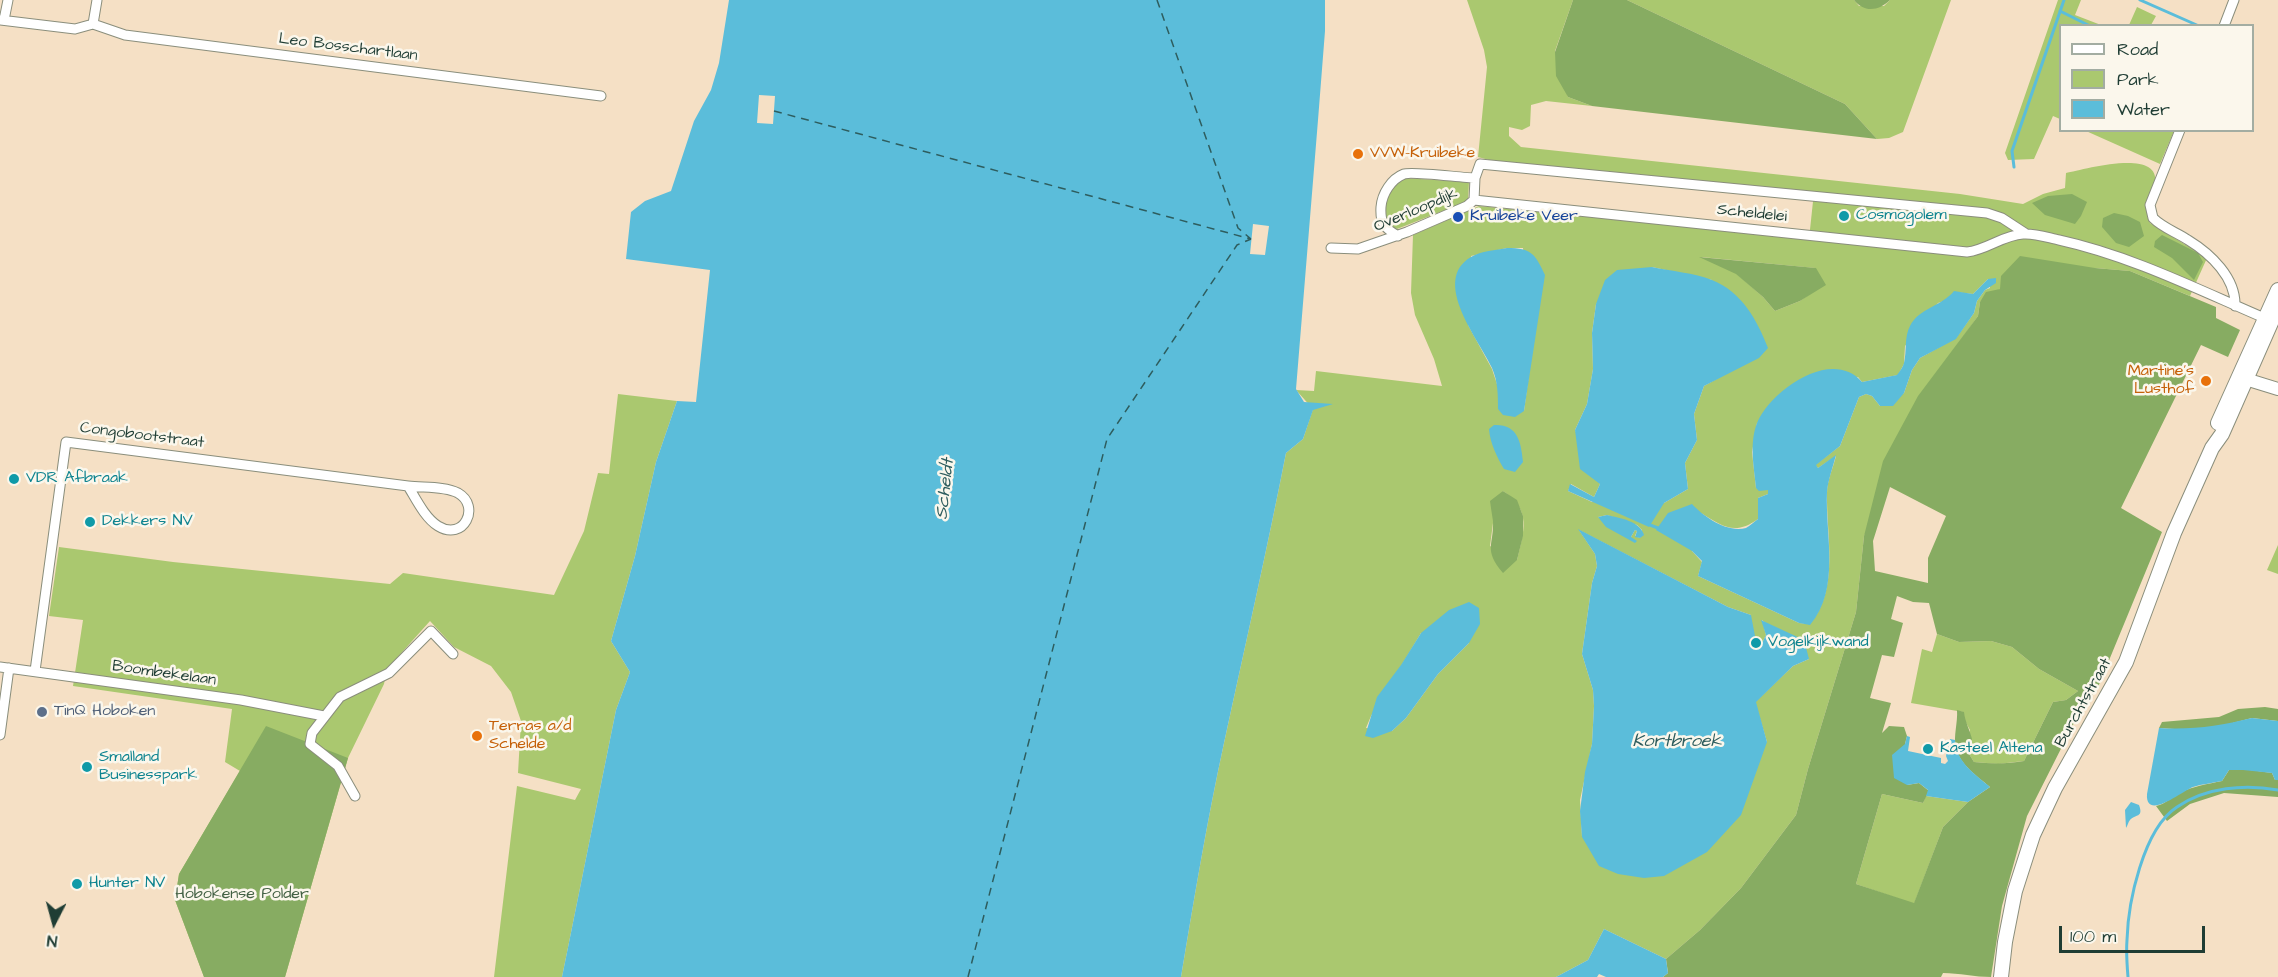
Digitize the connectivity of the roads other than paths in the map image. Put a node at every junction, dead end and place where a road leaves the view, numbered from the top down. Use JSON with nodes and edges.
{"nodes":[{"id":1,"x":8,"y":0,"type":"edge"},
{"id":2,"x":97,"y":0,"type":"edge"},
{"id":3,"x":2234,"y":0,"type":"edge"},
{"id":4,"x":1,"y":21,"type":"edge"},
{"id":5,"x":93,"y":24,"type":"junction"},
{"id":6,"x":2225,"y":24,"type":"edge"},
{"id":7,"x":601,"y":96,"type":"dead end"},
{"id":8,"x":2179,"y":132,"type":"edge"},
{"id":9,"x":1480,"y":164,"type":"joint"},
{"id":10,"x":1475,"y":178,"type":"junction"},
{"id":11,"x":1474,"y":200,"type":"junction"},
{"id":12,"x":2025,"y":233,"type":"junction"},
{"id":13,"x":1398,"y":236,"type":"junction"},
{"id":14,"x":1331,"y":248,"type":"dead end"},
{"id":15,"x":2278,"y":290,"type":"edge"},
{"id":16,"x":2235,"y":306,"type":"junction"},
{"id":17,"x":2278,"y":307,"type":"edge"},
{"id":18,"x":2269,"y":320,"type":"junction"},
{"id":19,"x":2242,"y":378,"type":"junction"},
{"id":20,"x":2278,"y":389,"type":"edge"},
{"id":21,"x":408,"y":486,"type":"junction"},
{"id":22,"x":453,"y":654,"type":"dead end"},
{"id":23,"x":4,"y":668,"type":"edge"},
{"id":24,"x":35,"y":671,"type":"junction"},
{"id":25,"x":324,"y":716,"type":"junction"},
{"id":26,"x":0,"y":735,"type":"edge"},
{"id":27,"x":355,"y":796,"type":"dead end"},
{"id":28,"x":2001,"y":977,"type":"edge"}],
"edges":[{"from":1,"to":4,"type":"street"},
{"from":2,"to":5,"type":"street"},
{"from":3,"to":6,"type":"street"},
{"from":4,"to":5,"type":"street","name":"Leo Bosschartlaan"},
{"from":5,"to":7,"type":"street","name":"Leo Bosschartlaan"},
{"from":8,"to":16,"type":"street"},
{"from":9,"to":10,"type":"street","name":"Overloopdijk"},
{"from":9,"to":12,"type":"street","name":"Scheldelei"},
{"from":10,"to":11,"type":"street","name":"Overloopdijk"},
{"from":10,"to":13,"type":"street"},
{"from":11,"to":12,"type":"street","name":"Scheldelei"},
{"from":11,"to":13,"type":"street","name":"Overloopdijk"},
{"from":12,"to":16,"type":"street","name":"Scheldelei"},
{"from":13,"to":14,"type":"street","name":"Overloopdijk"},
{"from":15,"to":18,"type":"main road"},
{"from":16,"to":18,"type":"street","name":"Scheldelei"},
{"from":17,"to":18,"type":"main road"},
{"from":18,"to":19,"type":"main road","name":"Burchtstraat"},
{"from":19,"to":20,"type":"street"},
{"from":19,"to":28,"type":"main road","name":"Burchtstraat"},
{"from":21,"to":21,"type":"street","name":"Congobootstraat"},
{"from":21,"to":24,"type":"street","name":"Congobootstraat"},
{"from":22,"to":25,"type":"street"},
{"from":23,"to":24,"type":"street","name":"Boombekelaan"},
{"from":23,"to":26,"type":"street"},
{"from":24,"to":25,"type":"street","name":"Boombekelaan"},
{"from":25,"to":27,"type":"street"}]}
